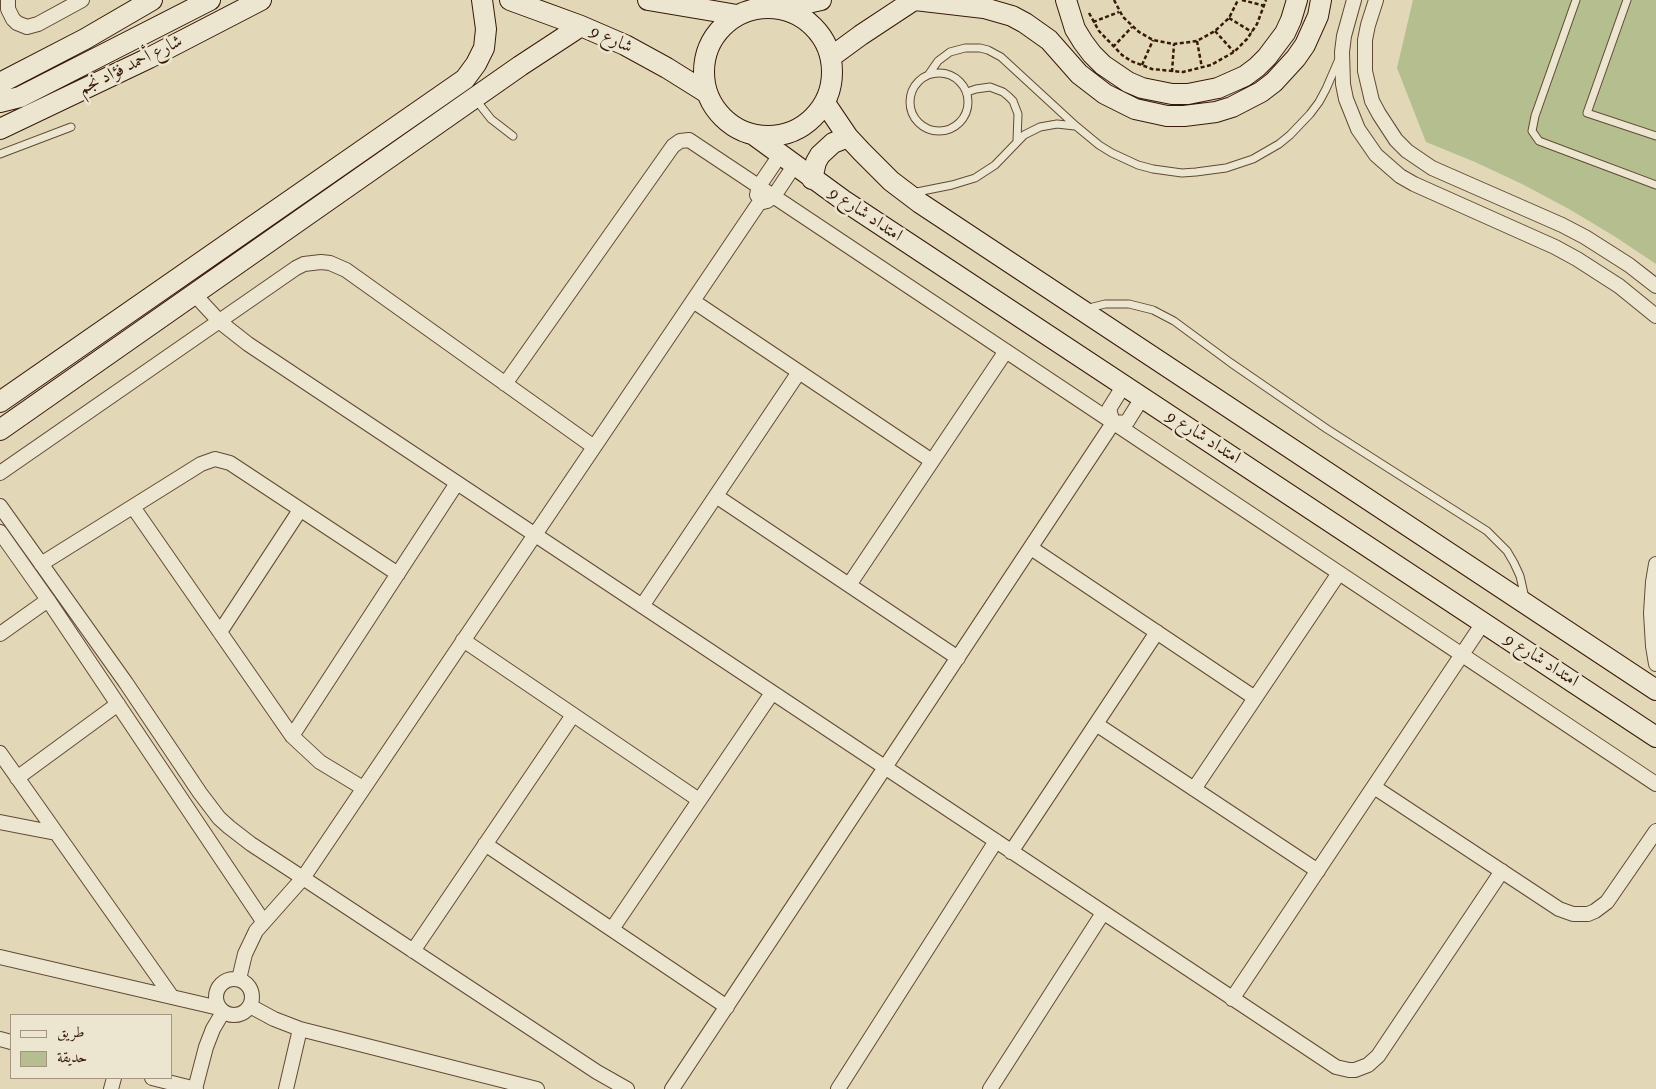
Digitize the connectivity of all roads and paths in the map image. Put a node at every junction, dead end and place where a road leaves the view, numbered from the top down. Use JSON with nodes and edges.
{"nodes":[{"id":1,"x":8,"y":0,"type":"edge"},
{"id":2,"x":82,"y":0,"type":"edge"},
{"id":3,"x":152,"y":0,"type":"edge"},
{"id":4,"x":210,"y":0,"type":"edge"},
{"id":5,"x":261,"y":0,"type":"edge"},
{"id":6,"x":482,"y":0,"type":"edge"},
{"id":7,"x":510,"y":0,"type":"edge"},
{"id":8,"x":648,"y":0,"type":"edge"},
{"id":9,"x":821,"y":0,"type":"edge"},
{"id":10,"x":914,"y":0,"type":"edge"},
{"id":11,"x":1066,"y":0,"type":"edge"},
{"id":12,"x":1114,"y":0,"type":"edge"},
{"id":13,"x":1238,"y":0,"type":"edge"},
{"id":14,"x":1242,"y":0,"type":"edge"},
{"id":15,"x":1266,"y":0,"type":"edge"},
{"id":16,"x":1297,"y":0,"type":"edge"},
{"id":17,"x":1321,"y":0,"type":"edge"},
{"id":18,"x":1354,"y":0,"type":"edge"},
{"id":19,"x":1376,"y":0,"type":"edge"},
{"id":20,"x":1576,"y":0,"type":"edge"},
{"id":21,"x":1627,"y":0,"type":"edge"},
{"id":22,"x":1264,"y":6,"type":"junction"},
{"id":23,"x":1087,"y":7,"type":"dead end"},
{"id":24,"x":781,"y":9,"type":"junction"},
{"id":25,"x":1120,"y":12,"type":"junction"},
{"id":26,"x":737,"y":15,"type":"junction"},
{"id":27,"x":1229,"y":18,"type":"junction"},
{"id":28,"x":1093,"y":22,"type":"junction"},
{"id":29,"x":581,"y":26,"type":"junction"},
{"id":30,"x":1132,"y":27,"type":"junction"},
{"id":31,"x":1216,"y":31,"type":"junction"},
{"id":32,"x":1252,"y":32,"type":"junction"},
{"id":33,"x":1154,"y":40,"type":"junction"},
{"id":34,"x":1197,"y":41,"type":"junction"},
{"id":35,"x":1174,"y":44,"type":"junction"},
{"id":36,"x":1113,"y":47,"type":"junction"},
{"id":37,"x":1234,"y":52,"type":"junction"},
{"id":38,"x":1342,"y":52,"type":"junction"},
{"id":39,"x":831,"y":57,"type":"junction"},
{"id":40,"x":1142,"y":65,"type":"junction"},
{"id":41,"x":1202,"y":68,"type":"junction"},
{"id":42,"x":1172,"y":72,"type":"junction"},
{"id":43,"x":929,"y":74,"type":"junction"},
{"id":44,"x":0,"y":83,"type":"edge"},
{"id":45,"x":967,"y":92,"type":"junction"},
{"id":46,"x":707,"y":93,"type":"junction"},
{"id":47,"x":474,"y":97,"type":"junction"},
{"id":48,"x":0,"y":102,"type":"edge"},
{"id":49,"x":825,"y":103,"type":"junction"},
{"id":50,"x":398,"y":126,"type":"junction"},
{"id":51,"x":1076,"y":126,"type":"junction"},
{"id":52,"x":71,"y":127,"type":"dead end"},
{"id":53,"x":0,"y":129,"type":"edge"},
{"id":54,"x":754,"y":135,"type":"junction"},
{"id":55,"x":513,"y":136,"type":"dead end"},
{"id":56,"x":1656,"y":136,"type":"edge"},
{"id":57,"x":848,"y":137,"type":"junction"},
{"id":58,"x":1017,"y":141,"type":"junction"},
{"id":59,"x":409,"y":143,"type":"junction"},
{"id":60,"x":0,"y":154,"type":"edge"},
{"id":61,"x":787,"y":160,"type":"junction"},
{"id":62,"x":812,"y":179,"type":"junction"},
{"id":63,"x":1656,"y":185,"type":"edge"},
{"id":64,"x":759,"y":186,"type":"junction"},
{"id":65,"x":908,"y":194,"type":"junction"},
{"id":66,"x":774,"y":196,"type":"junction"},
{"id":67,"x":759,"y":203,"type":"junction"},
{"id":68,"x":1656,"y":286,"type":"edge"},
{"id":69,"x":194,"y":294,"type":"junction"},
{"id":70,"x":693,"y":301,"type":"junction"},
{"id":71,"x":1081,"y":310,"type":"junction"},
{"id":72,"x":1656,"y":316,"type":"edge"},
{"id":73,"x":220,"y":322,"type":"junction"},
{"id":74,"x":1006,"y":351,"type":"junction"},
{"id":75,"x":799,"y":372,"type":"junction"},
{"id":76,"x":505,"y":384,"type":"junction"},
{"id":77,"x":1124,"y":385,"type":"junction"},
{"id":78,"x":1142,"y":398,"type":"junction"},
{"id":79,"x":0,"y":402,"type":"edge"},
{"id":80,"x":1113,"y":422,"type":"junction"},
{"id":81,"x":0,"y":430,"type":"edge"},
{"id":82,"x":594,"y":447,"type":"junction"},
{"id":83,"x":932,"y":461,"type":"junction"},
{"id":84,"x":0,"y":473,"type":"edge"},
{"id":85,"x":457,"y":483,"type":"junction"},
{"id":86,"x":716,"y":496,"type":"junction"},
{"id":87,"x":0,"y":506,"type":"edge"},
{"id":88,"x":133,"y":506,"type":"junction"},
{"id":89,"x":300,"y":510,"type":"junction"},
{"id":90,"x":0,"y":532,"type":"edge"},
{"id":91,"x":535,"y":535,"type":"junction"},
{"id":92,"x":1031,"y":548,"type":"junction"},
{"id":93,"x":41,"y":564,"type":"junction"},
{"id":94,"x":1656,"y":564,"type":"edge"},
{"id":95,"x":1339,"y":573,"type":"junction"},
{"id":96,"x":398,"y":574,"type":"junction"},
{"id":97,"x":849,"y":586,"type":"junction"},
{"id":98,"x":48,"y":600,"type":"junction"},
{"id":99,"x":1525,"y":603,"type":"junction"},
{"id":100,"x":642,"y":606,"type":"junction"},
{"id":101,"x":1653,"y":616,"type":"edge"},
{"id":102,"x":1484,"y":623,"type":"junction"},
{"id":103,"x":220,"y":632,"type":"junction"},
{"id":104,"x":1157,"y":632,"type":"junction"},
{"id":105,"x":0,"y":634,"type":"edge"},
{"id":106,"x":463,"y":640,"type":"junction"},
{"id":107,"x":1462,"y":655,"type":"junction"},
{"id":108,"x":958,"y":658,"type":"junction"},
{"id":109,"x":1656,"y":664,"type":"edge"},
{"id":110,"x":126,"y":683,"type":"junction"},
{"id":111,"x":1656,"y":690,"type":"edge"},
{"id":112,"x":772,"y":693,"type":"junction"},
{"id":113,"x":1256,"y":698,"type":"junction"},
{"id":114,"x":117,"y":703,"type":"junction"},
{"id":115,"x":139,"y":703,"type":"junction"},
{"id":116,"x":573,"y":715,"type":"junction"},
{"id":117,"x":1096,"y":724,"type":"junction"},
{"id":118,"x":292,"y":736,"type":"junction"},
{"id":119,"x":1656,"y":737,"type":"edge"},
{"id":120,"x":0,"y":753,"type":"edge"},
{"id":121,"x":885,"y":768,"type":"junction"},
{"id":122,"x":17,"y":778,"type":"junction"},
{"id":123,"x":1656,"y":784,"type":"edge"},
{"id":124,"x":1374,"y":787,"type":"junction"},
{"id":125,"x":363,"y":788,"type":"junction"},
{"id":126,"x":1194,"y":789,"type":"junction"},
{"id":127,"x":699,"y":800,"type":"junction"},
{"id":128,"x":0,"y":822,"type":"edge"},
{"id":129,"x":1656,"y":831,"type":"edge"},
{"id":130,"x":56,"y":833,"type":"junction"},
{"id":131,"x":996,"y":842,"type":"junction"},
{"id":132,"x":486,"y":844,"type":"junction"},
{"id":133,"x":1011,"y":852,"type":"junction"},
{"id":134,"x":1318,"y":871,"type":"junction"},
{"id":135,"x":1502,"y":872,"type":"junction"},
{"id":136,"x":303,"y":878,"type":"junction"},
{"id":137,"x":1103,"y":913,"type":"junction"},
{"id":138,"x":263,"y":921,"type":"junction"},
{"id":139,"x":612,"y":929,"type":"junction"},
{"id":140,"x":413,"y":951,"type":"junction"},
{"id":141,"x":0,"y":956,"type":"edge"},
{"id":142,"x":239,"y":979,"type":"junction"},
{"id":143,"x":172,"y":997,"type":"junction"},
{"id":144,"x":1232,"y":999,"type":"junction"},
{"id":145,"x":250,"y":1006,"type":"junction"},
{"id":146,"x":727,"y":1007,"type":"junction"},
{"id":147,"x":221,"y":1010,"type":"junction"},
{"id":148,"x":300,"y":1030,"type":"junction"},
{"id":149,"x":156,"y":1079,"type":"edge"},
{"id":150,"x":196,"y":1089,"type":"edge"},
{"id":151,"x":286,"y":1089,"type":"edge"},
{"id":152,"x":537,"y":1089,"type":"edge"},
{"id":153,"x":627,"y":1089,"type":"edge"},
{"id":154,"x":672,"y":1089,"type":"edge"},
{"id":155,"x":838,"y":1089,"type":"edge"},
{"id":156,"x":990,"y":1089,"type":"edge"}],
"edges":[{"from":1,"to":2,"type":"street"},
{"from":3,"to":44,"type":"street"},
{"from":4,"to":48,"type":"street"},
{"from":5,"to":53,"type":"street","name":"شارع أحمد فؤاد نجم"},
{"from":6,"to":50,"type":"street"},
{"from":7,"to":29,"type":"street","name":"شارع 9"},
{"from":8,"to":26,"type":"street"},
{"from":9,"to":24,"type":"street"},
{"from":10,"to":17,"type":"street"},
{"from":10,"to":39,"type":"street"},
{"from":11,"to":16,"type":"street"},
{"from":12,"to":25,"type":"path"},
{"from":13,"to":27,"type":"path"},
{"from":14,"to":22,"type":"path"},
{"from":15,"to":22,"type":"path"},
{"from":18,"to":38,"type":"street"},
{"from":19,"to":68,"type":"street"},
{"from":20,"to":63,"type":"lane"},
{"from":21,"to":56,"type":"lane"},
{"from":22,"to":32,"type":"path"},
{"from":23,"to":28,"type":"path"},
{"from":24,"to":26,"type":"street"},
{"from":24,"to":39,"type":"street"},
{"from":25,"to":28,"type":"path"},
{"from":25,"to":30,"type":"path"},
{"from":26,"to":46,"type":"street"},
{"from":27,"to":31,"type":"path"},
{"from":27,"to":32,"type":"path"},
{"from":28,"to":36,"type":"path"},
{"from":29,"to":46,"type":"street","name":"شارع 9"},
{"from":29,"to":47,"type":"street"},
{"from":30,"to":33,"type":"path"},
{"from":30,"to":36,"type":"path"},
{"from":31,"to":34,"type":"path"},
{"from":31,"to":37,"type":"path"},
{"from":32,"to":37,"type":"path"},
{"from":33,"to":35,"type":"path"},
{"from":33,"to":40,"type":"path"},
{"from":34,"to":35,"type":"path"},
{"from":34,"to":41,"type":"path"},
{"from":35,"to":42,"type":"path"},
{"from":36,"to":40,"type":"path"},
{"from":37,"to":41,"type":"path"},
{"from":38,"to":51,"type":"lane"},
{"from":38,"to":72,"type":"street"},
{"from":39,"to":49,"type":"street"},
{"from":40,"to":42,"type":"path"},
{"from":41,"to":42,"type":"path"},
{"from":43,"to":45,"type":"lane"},
{"from":43,"to":45,"type":"lane"},
{"from":43,"to":51,"type":"lane"},
{"from":45,"to":58,"type":"lane"},
{"from":46,"to":54,"type":"street"},
{"from":47,"to":55,"type":"lane"},
{"from":47,"to":59,"type":"street"},
{"from":49,"to":54,"type":"street"},
{"from":49,"to":57,"type":"street"},
{"from":50,"to":59,"type":"street"},
{"from":50,"to":79,"type":"street"},
{"from":51,"to":58,"type":"lane"},
{"from":52,"to":60,"type":"lane"},
{"from":54,"to":61,"type":"street","name":"امتداد شارع 9"},
{"from":57,"to":62,"type":"street"},
{"from":57,"to":65,"type":"street"},
{"from":58,"to":65,"type":"lane"},
{"from":59,"to":69,"type":"street"},
{"from":61,"to":62,"type":"street","name":"امتداد شارع 9"},
{"from":61,"to":64,"type":"street"},
{"from":61,"to":66,"type":"street"},
{"from":62,"to":77,"type":"street","name":"امتداد شارع 9"},
{"from":64,"to":66,"type":"street"},
{"from":64,"to":67,"type":"street"},
{"from":64,"to":76,"type":"street"},
{"from":65,"to":71,"type":"street"},
{"from":66,"to":67,"type":"street"},
{"from":66,"to":74,"type":"street"},
{"from":67,"to":70,"type":"street"},
{"from":69,"to":73,"type":"street"},
{"from":69,"to":81,"type":"street"},
{"from":70,"to":75,"type":"street"},
{"from":70,"to":82,"type":"street"},
{"from":71,"to":99,"type":"street"},
{"from":71,"to":99,"type":"lane"},
{"from":73,"to":76,"type":"street"},
{"from":73,"to":84,"type":"street"},
{"from":73,"to":85,"type":"street"},
{"from":74,"to":80,"type":"street"},
{"from":74,"to":83,"type":"street"},
{"from":75,"to":83,"type":"street"},
{"from":75,"to":86,"type":"street"},
{"from":76,"to":82,"type":"street"},
{"from":77,"to":78,"type":"street","name":"امتداد شارع 9"},
{"from":77,"to":80,"type":"street"},
{"from":78,"to":80,"type":"street"},
{"from":78,"to":102,"type":"street","name":"امتداد شارع 9"},
{"from":80,"to":92,"type":"street"},
{"from":80,"to":95,"type":"street"},
{"from":82,"to":91,"type":"street"},
{"from":83,"to":97,"type":"street"},
{"from":85,"to":91,"type":"street"},
{"from":85,"to":96,"type":"street"},
{"from":86,"to":97,"type":"street"},
{"from":86,"to":100,"type":"street"},
{"from":87,"to":93,"type":"street"},
{"from":88,"to":89,"type":"street"},
{"from":88,"to":93,"type":"street"},
{"from":88,"to":103,"type":"street"},
{"from":89,"to":96,"type":"street"},
{"from":89,"to":103,"type":"street"},
{"from":90,"to":98,"type":"street"},
{"from":91,"to":100,"type":"street"},
{"from":91,"to":106,"type":"street"},
{"from":92,"to":104,"type":"street"},
{"from":92,"to":108,"type":"street"},
{"from":93,"to":110,"type":"street"},
{"from":94,"to":101,"type":"street"},
{"from":95,"to":107,"type":"street"},
{"from":95,"to":113,"type":"street"},
{"from":96,"to":118,"type":"street"},
{"from":97,"to":108,"type":"street"},
{"from":98,"to":105,"type":"street"},
{"from":98,"to":114,"type":"street"},
{"from":99,"to":111,"type":"street"},
{"from":100,"to":112,"type":"street"},
{"from":101,"to":109,"type":"street"},
{"from":102,"to":107,"type":"street"},
{"from":102,"to":119,"type":"street","name":"امتداد شارع 9"},
{"from":103,"to":118,"type":"street"},
{"from":104,"to":113,"type":"street"},
{"from":104,"to":117,"type":"street"},
{"from":106,"to":116,"type":"street"},
{"from":106,"to":125,"type":"street"},
{"from":107,"to":123,"type":"street"},
{"from":107,"to":124,"type":"street"},
{"from":108,"to":121,"type":"street"},
{"from":110,"to":114,"type":"street"},
{"from":110,"to":115,"type":"street"},
{"from":112,"to":121,"type":"street"},
{"from":112,"to":127,"type":"street"},
{"from":113,"to":126,"type":"street"},
{"from":114,"to":115,"type":"street"},
{"from":114,"to":122,"type":"street"},
{"from":114,"to":138,"type":"street"},
{"from":115,"to":136,"type":"street"},
{"from":116,"to":127,"type":"street"},
{"from":116,"to":132,"type":"street"},
{"from":117,"to":126,"type":"street"},
{"from":117,"to":133,"type":"street"},
{"from":118,"to":125,"type":"street"},
{"from":120,"to":122,"type":"street"},
{"from":121,"to":131,"type":"street"},
{"from":121,"to":146,"type":"street"},
{"from":122,"to":130,"type":"street"},
{"from":124,"to":134,"type":"street"},
{"from":124,"to":135,"type":"street"},
{"from":125,"to":136,"type":"street"},
{"from":126,"to":134,"type":"street"},
{"from":127,"to":139,"type":"street"},
{"from":128,"to":130,"type":"street"},
{"from":129,"to":135,"type":"street"},
{"from":130,"to":143,"type":"street"},
{"from":131,"to":133,"type":"street"},
{"from":131,"to":155,"type":"street"},
{"from":132,"to":139,"type":"street"},
{"from":132,"to":140,"type":"street"},
{"from":133,"to":137,"type":"street"},
{"from":134,"to":144,"type":"street"},
{"from":135,"to":144,"type":"street"},
{"from":136,"to":138,"type":"street"},
{"from":136,"to":140,"type":"street"},
{"from":137,"to":144,"type":"street"},
{"from":137,"to":156,"type":"street"},
{"from":138,"to":142,"type":"street"},
{"from":139,"to":146,"type":"street"},
{"from":140,"to":153,"type":"street"},
{"from":141,"to":143,"type":"street"},
{"from":142,"to":145,"type":"street"},
{"from":142,"to":147,"type":"street"},
{"from":143,"to":147,"type":"street"},
{"from":145,"to":147,"type":"street"},
{"from":145,"to":148,"type":"street"},
{"from":146,"to":154,"type":"street"},
{"from":147,"to":150,"type":"street"},
{"from":148,"to":151,"type":"street"},
{"from":148,"to":152,"type":"street"},
{"from":149,"to":150,"type":"street"}]}
